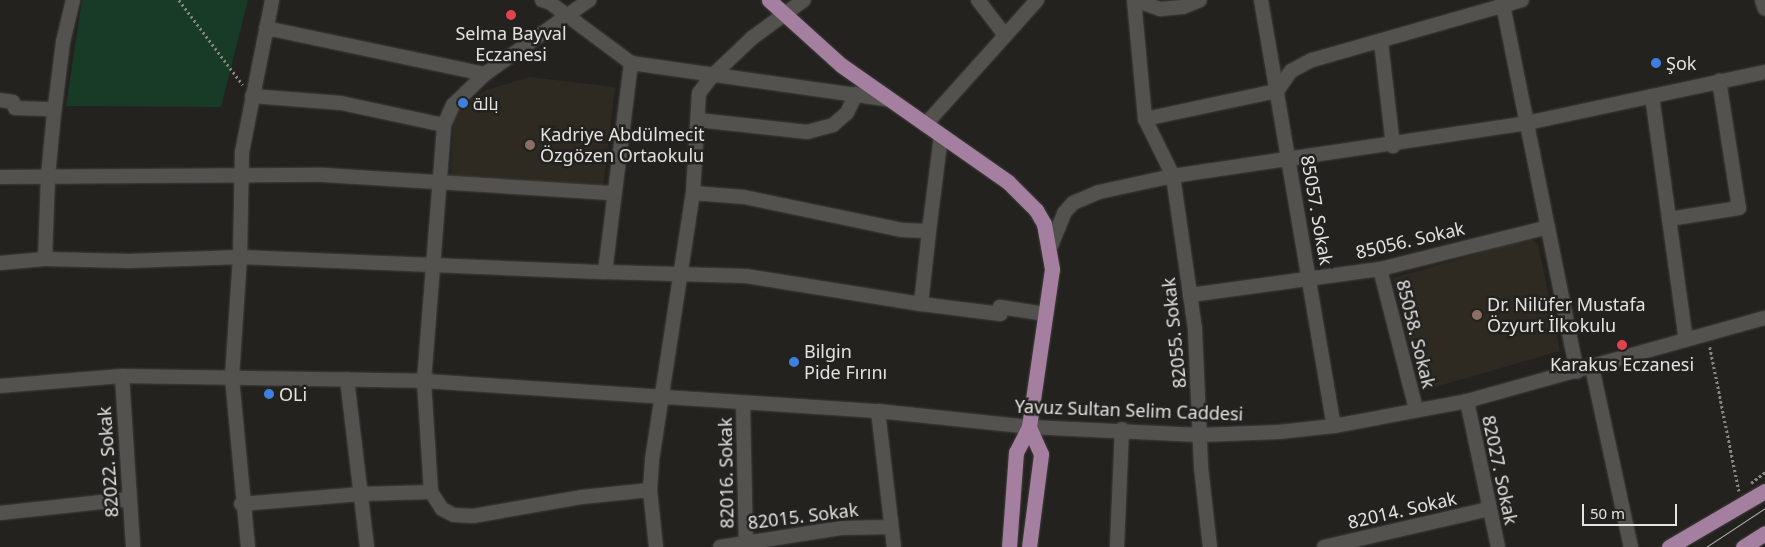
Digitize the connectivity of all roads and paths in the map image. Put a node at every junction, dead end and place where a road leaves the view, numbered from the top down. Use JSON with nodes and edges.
{"nodes":[{"id":1,"x":73,"y":0,"type":"edge"},
{"id":2,"x":179,"y":0,"type":"edge"},
{"id":3,"x":272,"y":0,"type":"edge"},
{"id":4,"x":542,"y":0,"type":"edge"},
{"id":5,"x":589,"y":0,"type":"edge"},
{"id":6,"x":769,"y":0,"type":"edge"},
{"id":7,"x":804,"y":0,"type":"edge"},
{"id":8,"x":978,"y":0,"type":"edge"},
{"id":9,"x":1037,"y":0,"type":"edge"},
{"id":10,"x":1135,"y":0,"type":"edge"},
{"id":11,"x":1200,"y":0,"type":"edge"},
{"id":12,"x":1261,"y":0,"type":"edge"},
{"id":13,"x":1522,"y":0,"type":"edge"},
{"id":14,"x":1762,"y":0,"type":"edge"},
{"id":15,"x":1503,"y":3,"type":"edge"},
{"id":16,"x":1765,"y":9,"type":"edge"},
{"id":17,"x":784,"y":14,"type":"junction"},
{"id":18,"x":567,"y":16,"type":"junction"},
{"id":19,"x":266,"y":28,"type":"junction"},
{"id":20,"x":1004,"y":34,"type":"junction"},
{"id":21,"x":1381,"y":42,"type":"junction"},
{"id":22,"x":631,"y":63,"type":"junction"},
{"id":23,"x":1765,"y":72,"type":"edge"},
{"id":24,"x":485,"y":74,"type":"junction"},
{"id":25,"x":714,"y":74,"type":"junction"},
{"id":26,"x":1719,"y":81,"type":"junction"},
{"id":27,"x":1277,"y":91,"type":"junction"},
{"id":28,"x":856,"y":94,"type":"junction"},
{"id":29,"x":252,"y":96,"type":"junction"},
{"id":30,"x":1652,"y":96,"type":"junction"},
{"id":31,"x":0,"y":100,"type":"edge"},
{"id":32,"x":890,"y":100,"type":"junction"},
{"id":33,"x":54,"y":114,"type":"junction"},
{"id":34,"x":1145,"y":119,"type":"junction"},
{"id":35,"x":698,"y":120,"type":"junction"},
{"id":36,"x":1528,"y":123,"type":"junction"},
{"id":37,"x":444,"y":125,"type":"junction"},
{"id":38,"x":925,"y":125,"type":"junction"},
{"id":39,"x":941,"y":136,"type":"junction"},
{"id":40,"x":1393,"y":146,"type":"junction"},
{"id":41,"x":1289,"y":161,"type":"junction"},
{"id":42,"x":0,"y":176,"type":"edge"},
{"id":43,"x":48,"y":176,"type":"junction"},
{"id":44,"x":1173,"y":176,"type":"junction"},
{"id":45,"x":242,"y":178,"type":"junction"},
{"id":46,"x":440,"y":183,"type":"junction"},
{"id":47,"x":613,"y":193,"type":"junction"},
{"id":48,"x":693,"y":193,"type":"junction"},
{"id":49,"x":1669,"y":219,"type":"junction"},
{"id":50,"x":1548,"y":227,"type":"junction"},
{"id":51,"x":929,"y":230,"type":"junction"},
{"id":52,"x":1051,"y":246,"type":"junction"},
{"id":53,"x":240,"y":257,"type":"junction"},
{"id":54,"x":46,"y":259,"type":"junction"},
{"id":55,"x":0,"y":263,"type":"edge"},
{"id":56,"x":434,"y":263,"type":"junction"},
{"id":57,"x":1380,"y":269,"type":"junction"},
{"id":58,"x":605,"y":272,"type":"junction"},
{"id":59,"x":678,"y":276,"type":"junction"},
{"id":60,"x":1310,"y":278,"type":"junction"},
{"id":61,"x":1190,"y":295,"type":"junction"},
{"id":62,"x":921,"y":304,"type":"junction"},
{"id":63,"x":1046,"y":314,"type":"junction"},
{"id":64,"x":1765,"y":318,"type":"edge"},
{"id":65,"x":1707,"y":334,"type":"junction"},
{"id":66,"x":1686,"y":340,"type":"junction"},
{"id":67,"x":1592,"y":367,"type":"junction"},
{"id":68,"x":1576,"y":371,"type":"junction"},
{"id":69,"x":122,"y":376,"type":"junction"},
{"id":70,"x":232,"y":377,"type":"junction"},
{"id":71,"x":347,"y":379,"type":"junction"},
{"id":72,"x":424,"y":381,"type":"junction"},
{"id":73,"x":0,"y":386,"type":"edge"},
{"id":74,"x":660,"y":396,"type":"junction"},
{"id":75,"x":1467,"y":401,"type":"junction"},
{"id":76,"x":742,"y":403,"type":"junction"},
{"id":77,"x":1416,"y":409,"type":"junction"},
{"id":78,"x":878,"y":411,"type":"junction"},
{"id":79,"x":1334,"y":426,"type":"junction"},
{"id":80,"x":1029,"y":427,"type":"junction"},
{"id":81,"x":1122,"y":429,"type":"junction"},
{"id":82,"x":1200,"y":435,"type":"junction"},
{"id":83,"x":1765,"y":472,"type":"edge"},
{"id":84,"x":1752,"y":480,"type":"dead end"},
{"id":85,"x":650,"y":490,"type":"junction"},
{"id":86,"x":1765,"y":491,"type":"edge"},
{"id":87,"x":432,"y":492,"type":"junction"},
{"id":88,"x":361,"y":494,"type":"junction"},
{"id":89,"x":129,"y":499,"type":"junction"},
{"id":90,"x":241,"y":504,"type":"junction"},
{"id":91,"x":1741,"y":507,"type":"junction"},
{"id":92,"x":1488,"y":509,"type":"junction"},
{"id":93,"x":0,"y":513,"type":"edge"},
{"id":94,"x":891,"y":527,"type":"junction"},
{"id":95,"x":1765,"y":533,"type":"edge"},
{"id":96,"x":746,"y":541,"type":"junction"},
{"id":97,"x":133,"y":547,"type":"edge"},
{"id":98,"x":248,"y":547,"type":"edge"},
{"id":99,"x":367,"y":547,"type":"edge"},
{"id":100,"x":656,"y":547,"type":"edge"},
{"id":101,"x":720,"y":547,"type":"edge"},
{"id":102,"x":894,"y":547,"type":"edge"},
{"id":103,"x":1009,"y":547,"type":"edge"},
{"id":104,"x":1029,"y":547,"type":"edge"},
{"id":105,"x":1117,"y":547,"type":"edge"},
{"id":106,"x":1210,"y":547,"type":"edge"},
{"id":107,"x":1324,"y":547,"type":"edge"},
{"id":108,"x":1498,"y":547,"type":"edge"},
{"id":109,"x":1631,"y":547,"type":"edge"},
{"id":110,"x":1669,"y":547,"type":"edge"},
{"id":111,"x":1743,"y":547,"type":"edge"}],
"edges":[{"from":1,"to":33,"type":"street"},
{"from":2,"to":29,"type":"path"},
{"from":3,"to":19,"type":"street"},
{"from":4,"to":18,"type":"street"},
{"from":5,"to":18,"type":"street"},
{"from":6,"to":17,"type":"main road"},
{"from":7,"to":17,"type":"street"},
{"from":8,"to":20,"type":"street"},
{"from":9,"to":20,"type":"street"},
{"from":10,"to":11,"type":"street"},
{"from":10,"to":34,"type":"street"},
{"from":12,"to":27,"type":"street","name":"85057. Sokak"},
{"from":13,"to":15,"type":"street"},
{"from":14,"to":16,"type":"street"},
{"from":15,"to":21,"type":"street"},
{"from":15,"to":36,"type":"street"},
{"from":17,"to":25,"type":"street"},
{"from":17,"to":32,"type":"main road"},
{"from":18,"to":22,"type":"street"},
{"from":18,"to":24,"type":"street"},
{"from":19,"to":24,"type":"street"},
{"from":19,"to":29,"type":"street"},
{"from":20,"to":38,"type":"street"},
{"from":21,"to":27,"type":"street"},
{"from":21,"to":40,"type":"street"},
{"from":22,"to":25,"type":"street"},
{"from":22,"to":47,"type":"street"},
{"from":23,"to":26,"type":"street"},
{"from":24,"to":37,"type":"street"},
{"from":25,"to":28,"type":"street"},
{"from":25,"to":35,"type":"street"},
{"from":26,"to":30,"type":"street"},
{"from":26,"to":49,"type":"street"},
{"from":27,"to":34,"type":"street"},
{"from":27,"to":41,"type":"street","name":"85057. Sokak"},
{"from":28,"to":32,"type":"street"},
{"from":28,"to":35,"type":"street"},
{"from":29,"to":37,"type":"street"},
{"from":29,"to":45,"type":"street"},
{"from":30,"to":36,"type":"street"},
{"from":30,"to":49,"type":"street"},
{"from":31,"to":33,"type":"street"},
{"from":32,"to":38,"type":"main road"},
{"from":33,"to":43,"type":"street"},
{"from":34,"to":44,"type":"street","name":"82055. Sokak"},
{"from":35,"to":48,"type":"street"},
{"from":36,"to":40,"type":"street"},
{"from":36,"to":50,"type":"street"},
{"from":37,"to":46,"type":"street"},
{"from":38,"to":39,"type":"main road"},
{"from":39,"to":51,"type":"street"},
{"from":39,"to":52,"type":"main road"},
{"from":40,"to":41,"type":"street"},
{"from":41,"to":44,"type":"street"},
{"from":41,"to":60,"type":"street","name":"85057. Sokak"},
{"from":42,"to":43,"type":"street"},
{"from":43,"to":45,"type":"street"},
{"from":43,"to":54,"type":"street"},
{"from":44,"to":52,"type":"street"},
{"from":44,"to":61,"type":"street","name":"82055. Sokak"},
{"from":45,"to":46,"type":"street"},
{"from":45,"to":53,"type":"street"},
{"from":46,"to":47,"type":"street"},
{"from":46,"to":56,"type":"street"},
{"from":47,"to":58,"type":"street"},
{"from":48,"to":51,"type":"street"},
{"from":48,"to":59,"type":"street"},
{"from":49,"to":66,"type":"street"},
{"from":50,"to":57,"type":"street","name":"85056. Sokak"},
{"from":50,"to":68,"type":"street"},
{"from":51,"to":62,"type":"street"},
{"from":52,"to":63,"type":"main road"},
{"from":53,"to":54,"type":"street"},
{"from":53,"to":56,"type":"street"},
{"from":53,"to":70,"type":"street"},
{"from":54,"to":55,"type":"street"},
{"from":56,"to":58,"type":"street"},
{"from":56,"to":72,"type":"street"},
{"from":57,"to":60,"type":"street","name":"85056. Sokak"},
{"from":57,"to":77,"type":"street","name":"85058. Sokak"},
{"from":58,"to":59,"type":"street"},
{"from":59,"to":62,"type":"street"},
{"from":59,"to":74,"type":"street"},
{"from":60,"to":61,"type":"street","name":"85056. Sokak"},
{"from":60,"to":79,"type":"street","name":"85057. Sokak"},
{"from":61,"to":82,"type":"street","name":"82055. Sokak"},
{"from":62,"to":63,"type":"street"},
{"from":63,"to":80,"type":"main road"},
{"from":64,"to":65,"type":"street","name":"Yavuz Sultan Selim Caddesi"},
{"from":65,"to":66,"type":"street","name":"Yavuz Sultan Selim Caddesi"},
{"from":65,"to":91,"type":"path"},
{"from":66,"to":67,"type":"street","name":"Yavuz Sultan Selim Caddesi"},
{"from":67,"to":68,"type":"street","name":"Yavuz Sultan Selim Caddesi"},
{"from":67,"to":109,"type":"street"},
{"from":68,"to":75,"type":"street","name":"Yavuz Sultan Selim Caddesi"},
{"from":69,"to":70,"type":"street","name":"Yavuz Sultan Selim Caddesi"},
{"from":69,"to":73,"type":"street","name":"Yavuz Sultan Selim Caddesi"},
{"from":69,"to":89,"type":"street","name":"82022. Sokak"},
{"from":70,"to":71,"type":"street","name":"Yavuz Sultan Selim Caddesi"},
{"from":70,"to":90,"type":"street"},
{"from":71,"to":72,"type":"street","name":"Yavuz Sultan Selim Caddesi"},
{"from":71,"to":88,"type":"street"},
{"from":72,"to":74,"type":"street","name":"Yavuz Sultan Selim Caddesi"},
{"from":72,"to":87,"type":"street"},
{"from":74,"to":76,"type":"street","name":"Yavuz Sultan Selim Caddesi"},
{"from":74,"to":85,"type":"street"},
{"from":75,"to":77,"type":"street","name":"Yavuz Sultan Selim Caddesi"},
{"from":75,"to":92,"type":"street","name":"82027. Sokak"},
{"from":76,"to":78,"type":"street","name":"Yavuz Sultan Selim Caddesi"},
{"from":76,"to":96,"type":"street","name":"82016. Sokak"},
{"from":77,"to":79,"type":"street","name":"Yavuz Sultan Selim Caddesi"},
{"from":78,"to":80,"type":"street","name":"Yavuz Sultan Selim Caddesi"},
{"from":78,"to":94,"type":"street"},
{"from":79,"to":82,"type":"street","name":"Yavuz Sultan Selim Caddesi"},
{"from":80,"to":81,"type":"street","name":"Yavuz Sultan Selim Caddesi"},
{"from":80,"to":103,"type":"main road"},
{"from":80,"to":104,"type":"main road"},
{"from":81,"to":82,"type":"street","name":"Yavuz Sultan Selim Caddesi"},
{"from":81,"to":105,"type":"street"},
{"from":82,"to":106,"type":"street","name":"82055. Sokak"},
{"from":83,"to":84,"type":"path"},
{"from":85,"to":87,"type":"street"},
{"from":85,"to":100,"type":"street"},
{"from":86,"to":91,"type":"main road"},
{"from":87,"to":88,"type":"street"},
{"from":88,"to":90,"type":"street"},
{"from":88,"to":99,"type":"street"},
{"from":89,"to":93,"type":"street"},
{"from":89,"to":97,"type":"street","name":"82022. Sokak"},
{"from":90,"to":98,"type":"street"},
{"from":91,"to":110,"type":"main road"},
{"from":92,"to":107,"type":"street","name":"82014. Sokak"},
{"from":92,"to":108,"type":"street","name":"82027. Sokak"},
{"from":94,"to":96,"type":"street","name":"82015. Sokak"},
{"from":94,"to":102,"type":"street"},
{"from":95,"to":111,"type":"main road"},
{"from":96,"to":101,"type":"street","name":"82015. Sokak"}]}
